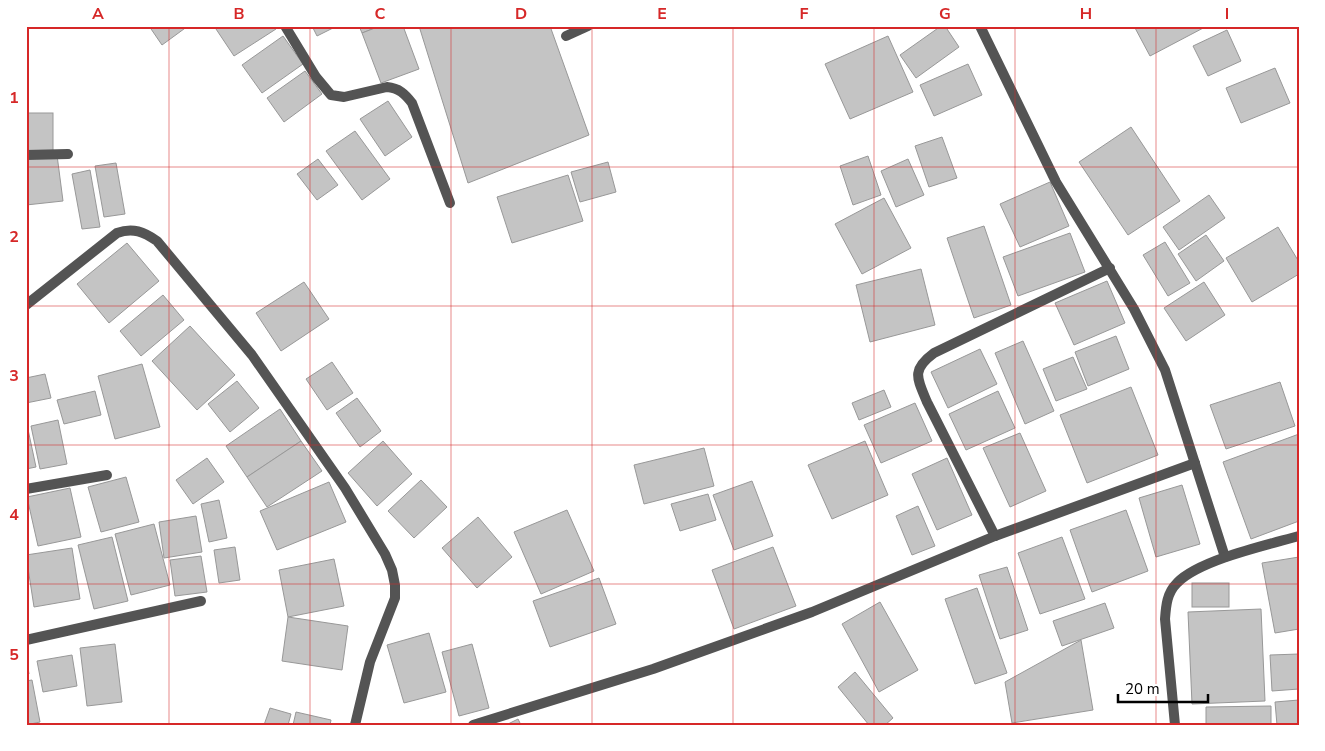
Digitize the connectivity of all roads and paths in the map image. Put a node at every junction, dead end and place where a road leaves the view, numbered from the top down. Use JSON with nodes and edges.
{"nodes":[{"id":1,"x":285,"y":26,"type":"edge"},
{"id":2,"x":588,"y":26,"type":"edge"},
{"id":3,"x":980,"y":26,"type":"edge"},
{"id":4,"x":566,"y":36,"type":"dead end"},
{"id":5,"x":68,"y":154,"type":"dead end"},
{"id":6,"x":26,"y":155,"type":"edge"},
{"id":7,"x":450,"y":203,"type":"dead end"},
{"id":8,"x":1110,"y":268,"type":"junction"},
{"id":9,"x":26,"y":304,"type":"edge"},
{"id":10,"x":1195,"y":463,"type":"junction"},
{"id":11,"x":107,"y":475,"type":"dead end"},
{"id":12,"x":26,"y":489,"type":"edge"},
{"id":13,"x":995,"y":536,"type":"junction"},
{"id":14,"x":1299,"y":536,"type":"edge"},
{"id":15,"x":1225,"y":557,"type":"junction"},
{"id":16,"x":201,"y":601,"type":"dead end"},
{"id":17,"x":26,"y":640,"type":"edge"},
{"id":18,"x":355,"y":725,"type":"edge"},
{"id":19,"x":473,"y":725,"type":"edge"},
{"id":20,"x":1175,"y":725,"type":"edge"}],
"edges":[{"from":1,"to":7,"type":"street"},
{"from":2,"to":4,"type":"street"},
{"from":3,"to":8,"type":"street"},
{"from":5,"to":6,"type":"street"},
{"from":8,"to":10,"type":"street"},
{"from":8,"to":13,"type":"street"},
{"from":9,"to":18,"type":"street"},
{"from":10,"to":13,"type":"street"},
{"from":10,"to":15,"type":"street"},
{"from":11,"to":12,"type":"street"},
{"from":13,"to":19,"type":"street"},
{"from":14,"to":15,"type":"street"},
{"from":15,"to":20,"type":"street"},
{"from":16,"to":17,"type":"street"}]}
